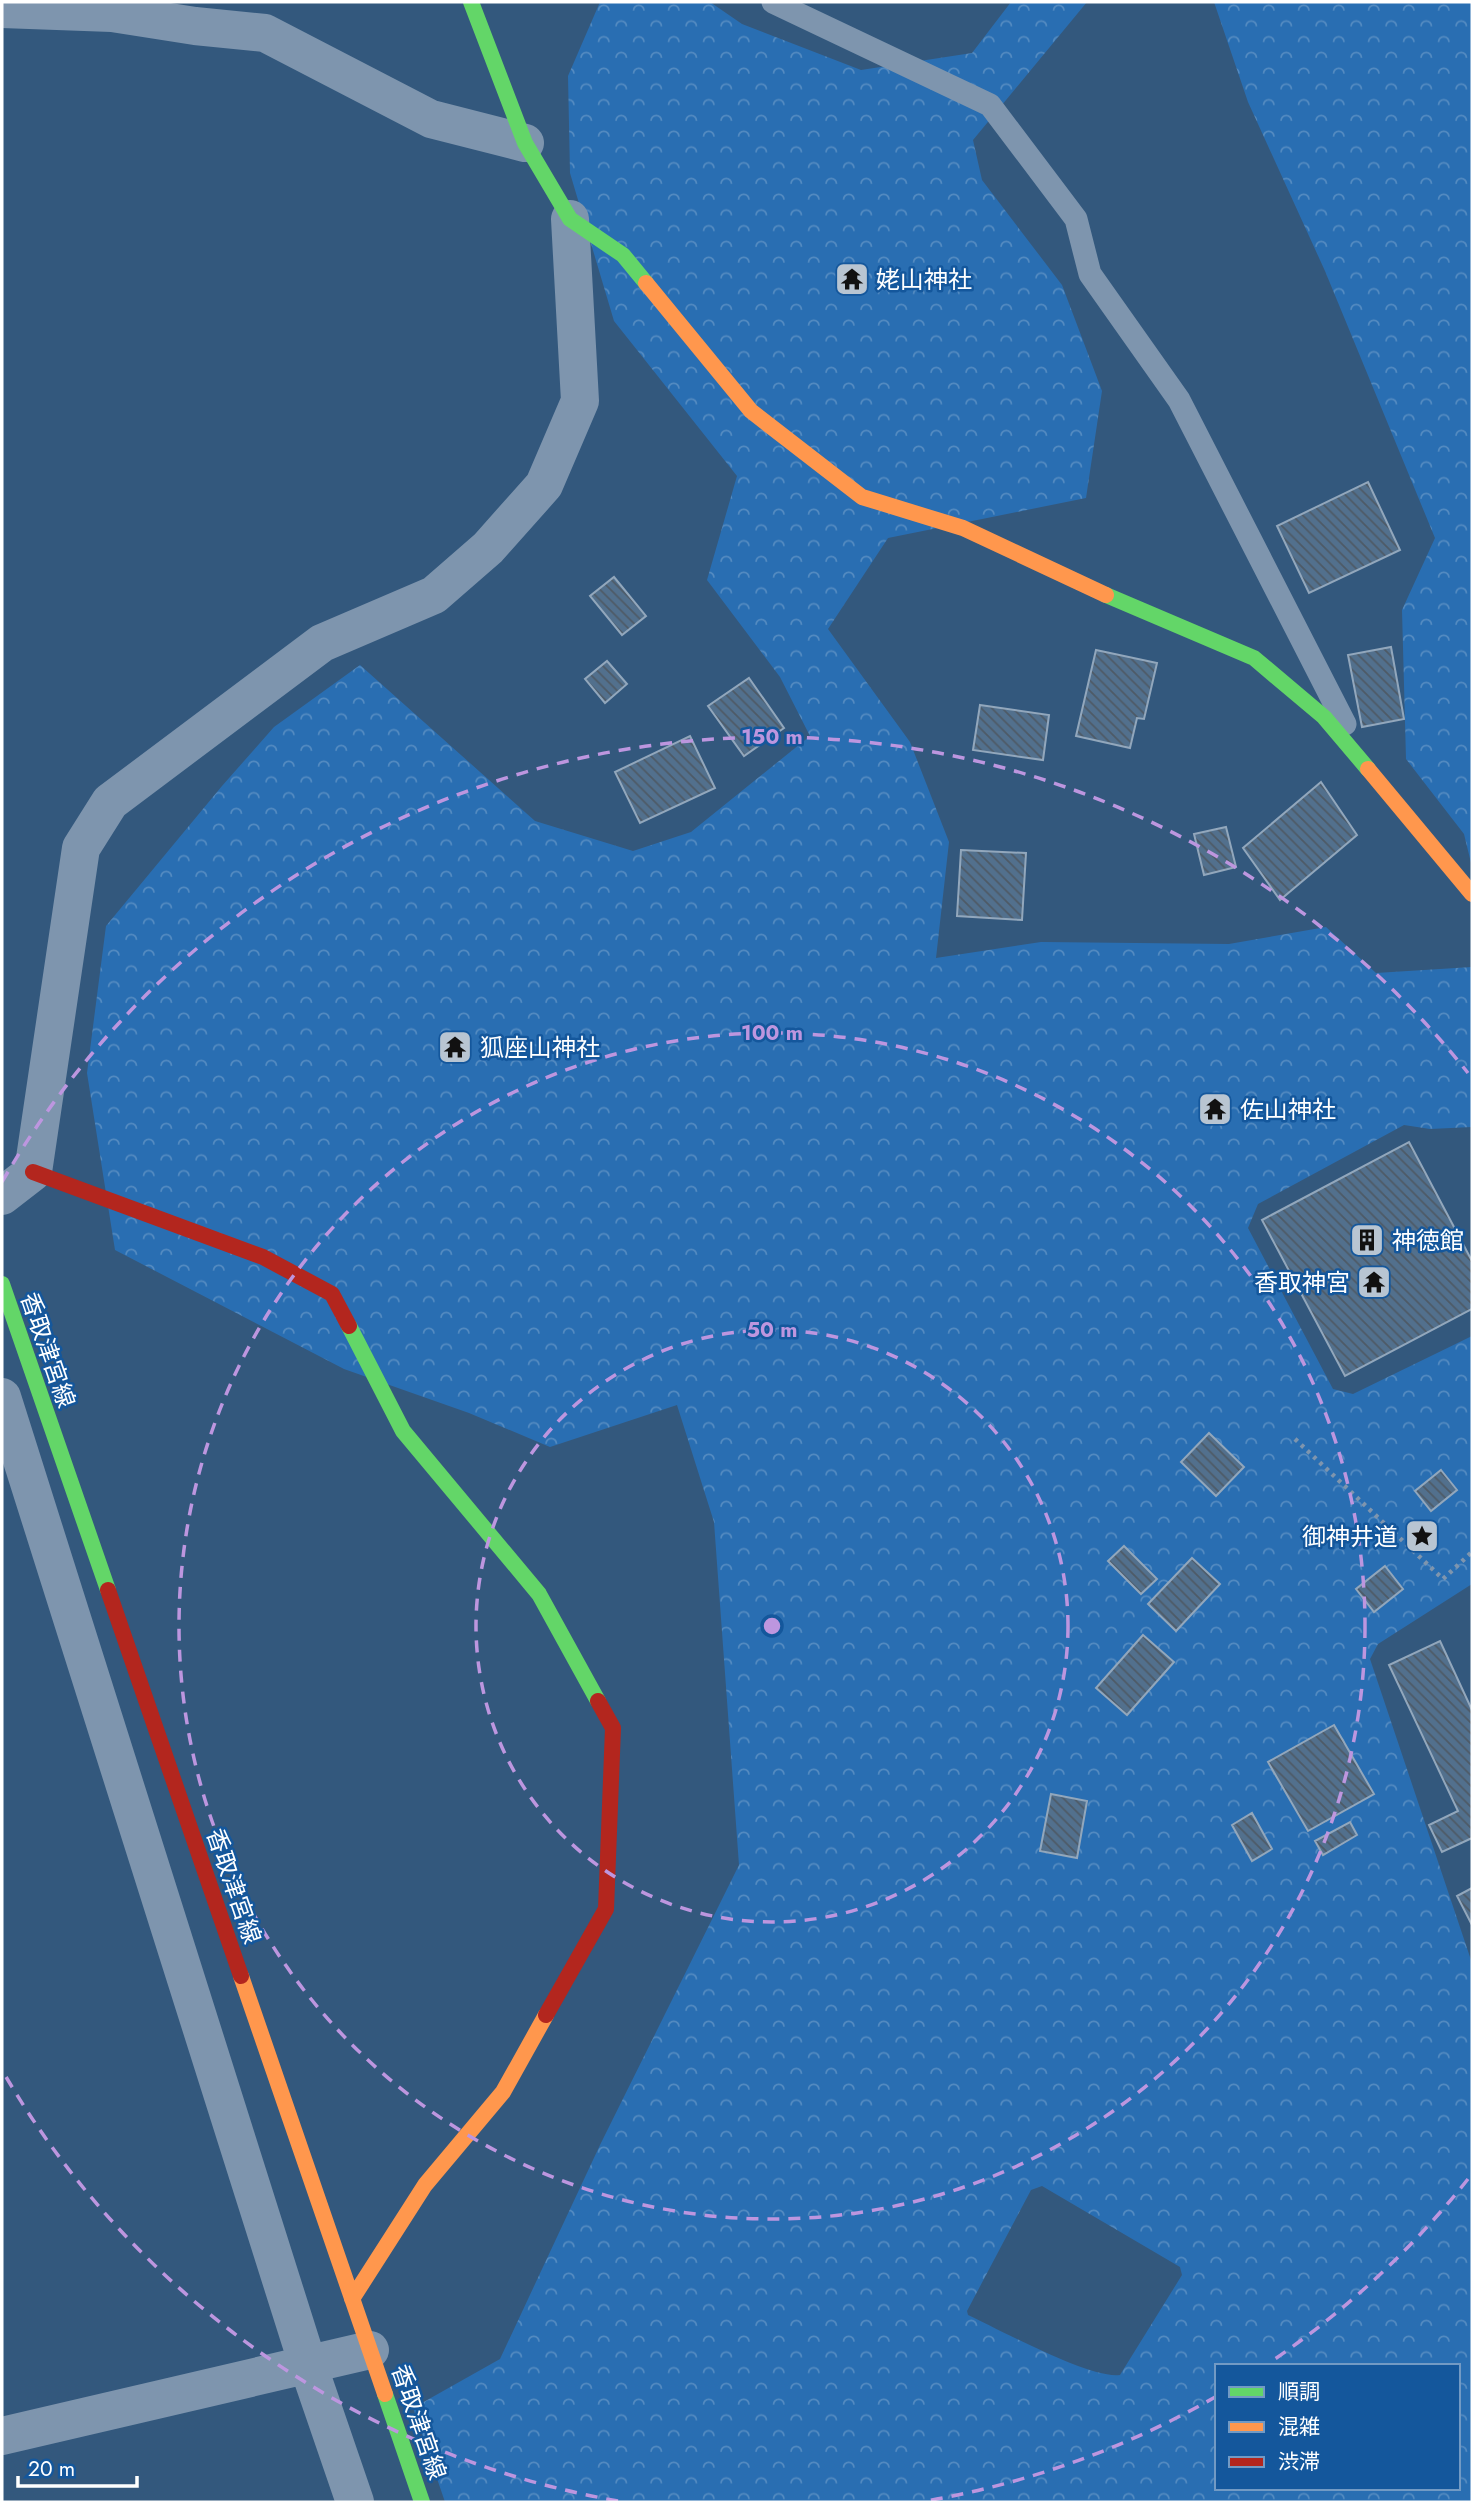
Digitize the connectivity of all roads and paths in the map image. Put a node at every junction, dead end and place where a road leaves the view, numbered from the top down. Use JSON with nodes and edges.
{"nodes":[{"id":1,"x":471,"y":2,"type":"edge"},
{"id":2,"x":773,"y":2,"type":"edge"},
{"id":3,"x":2,"y":9,"type":"edge"},
{"id":4,"x":525,"y":143,"type":"junction"},
{"id":5,"x":570,"y":219,"type":"junction"},
{"id":6,"x":1369,"y":771,"type":"junction"},
{"id":7,"x":1472,"y":894,"type":"edge"},
{"id":8,"x":33,"y":1172,"type":"junction"},
{"id":9,"x":2,"y":1196,"type":"edge"},
{"id":10,"x":2,"y":1284,"type":"edge"},
{"id":11,"x":2,"y":1397,"type":"edge"},
{"id":12,"x":1295,"y":1439,"type":"dead end"},
{"id":13,"x":1472,"y":1552,"type":"edge"},
{"id":14,"x":352,"y":2299,"type":"junction"},
{"id":15,"x":370,"y":2350,"type":"junction"},
{"id":16,"x":308,"y":2365,"type":"junction"},
{"id":17,"x":2,"y":2435,"type":"edge"},
{"id":18,"x":355,"y":2502,"type":"edge"},
{"id":19,"x":422,"y":2502,"type":"edge"}],
"edges":[{"from":1,"to":4,"type":"street"},
{"from":2,"to":6,"type":"lane"},
{"from":3,"to":4,"type":"street"},
{"from":4,"to":5,"type":"street"},
{"from":5,"to":6,"type":"street"},
{"from":5,"to":8,"type":"street"},
{"from":6,"to":7,"type":"street"},
{"from":8,"to":9,"type":"street"},
{"from":8,"to":14,"type":"street"},
{"from":10,"to":14,"type":"street","name":"香取津宮線"},
{"from":11,"to":16,"type":"street"},
{"from":12,"to":13,"type":"path"},
{"from":14,"to":15,"type":"street","name":"香取津宮線"},
{"from":15,"to":16,"type":"street"},
{"from":15,"to":19,"type":"street","name":"香取津宮線"},
{"from":16,"to":17,"type":"street"},
{"from":16,"to":18,"type":"street"}]}
